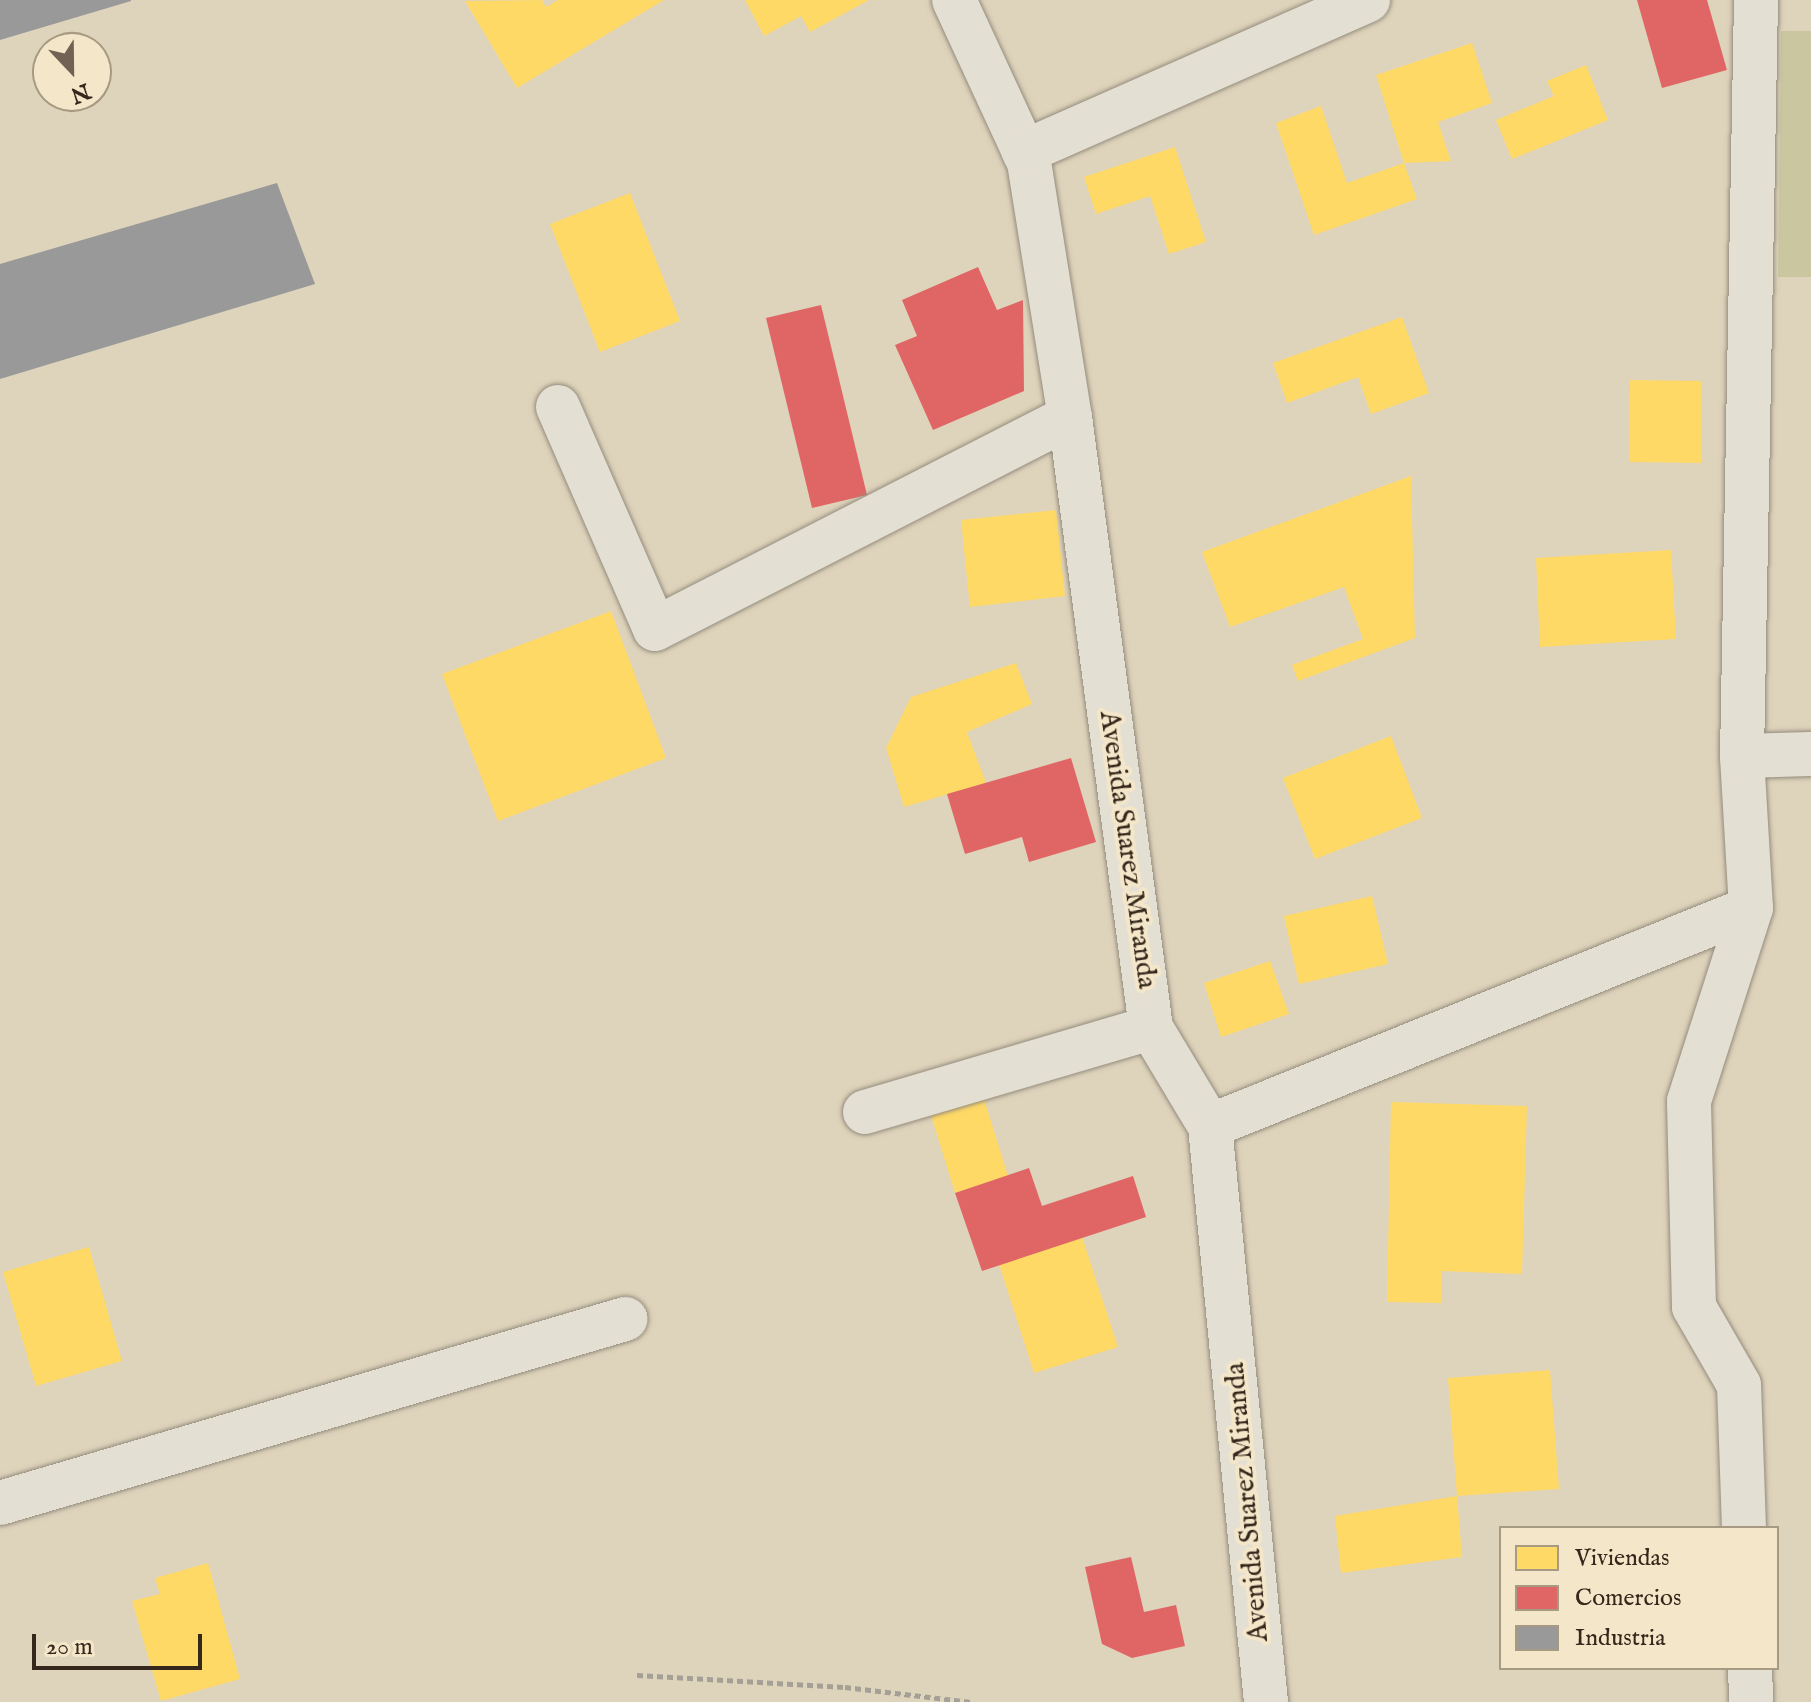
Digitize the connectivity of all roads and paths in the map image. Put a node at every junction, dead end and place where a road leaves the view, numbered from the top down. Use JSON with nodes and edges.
{"nodes":[{"id":1,"x":954,"y":0,"type":"edge"},
{"id":2,"x":1368,"y":0,"type":"edge"},
{"id":3,"x":1756,"y":0,"type":"edge"},
{"id":4,"x":1024,"y":152,"type":"junction"},
{"id":5,"x":558,"y":407,"type":"dead end"},
{"id":6,"x":1070,"y":417,"type":"junction"},
{"id":7,"x":1811,"y":754,"type":"edge"},
{"id":8,"x":1742,"y":756,"type":"junction"},
{"id":9,"x":1751,"y":908,"type":"junction"},
{"id":10,"x":1151,"y":1028,"type":"junction"},
{"id":11,"x":865,"y":1112,"type":"dead end"},
{"id":12,"x":1210,"y":1126,"type":"junction"},
{"id":13,"x":625,"y":1319,"type":"dead end"},
{"id":14,"x":0,"y":1503,"type":"edge"},
{"id":15,"x":1744,"y":1526,"type":"edge"},
{"id":16,"x":1750,"y":1670,"type":"edge"},
{"id":17,"x":637,"y":1675,"type":"dead end"},
{"id":18,"x":971,"y":1702,"type":"edge"},
{"id":19,"x":1266,"y":1702,"type":"edge"},
{"id":20,"x":1751,"y":1702,"type":"edge"}],
"edges":[{"from":1,"to":4,"type":"street","name":"Avenida Suarez Miranda"},
{"from":2,"to":4,"type":"street"},
{"from":3,"to":8,"type":"street"},
{"from":4,"to":6,"type":"street","name":"Avenida Suarez Miranda"},
{"from":5,"to":6,"type":"street"},
{"from":6,"to":10,"type":"street","name":"Avenida Suarez Miranda"},
{"from":7,"to":8,"type":"street"},
{"from":8,"to":9,"type":"street"},
{"from":9,"to":12,"type":"street"},
{"from":9,"to":15,"type":"street"},
{"from":10,"to":11,"type":"street"},
{"from":10,"to":12,"type":"street","name":"Avenida Suarez Miranda"},
{"from":12,"to":19,"type":"street","name":"Avenida Suarez Miranda"},
{"from":13,"to":14,"type":"street"},
{"from":16,"to":20,"type":"street"},
{"from":17,"to":18,"type":"path"}]}
